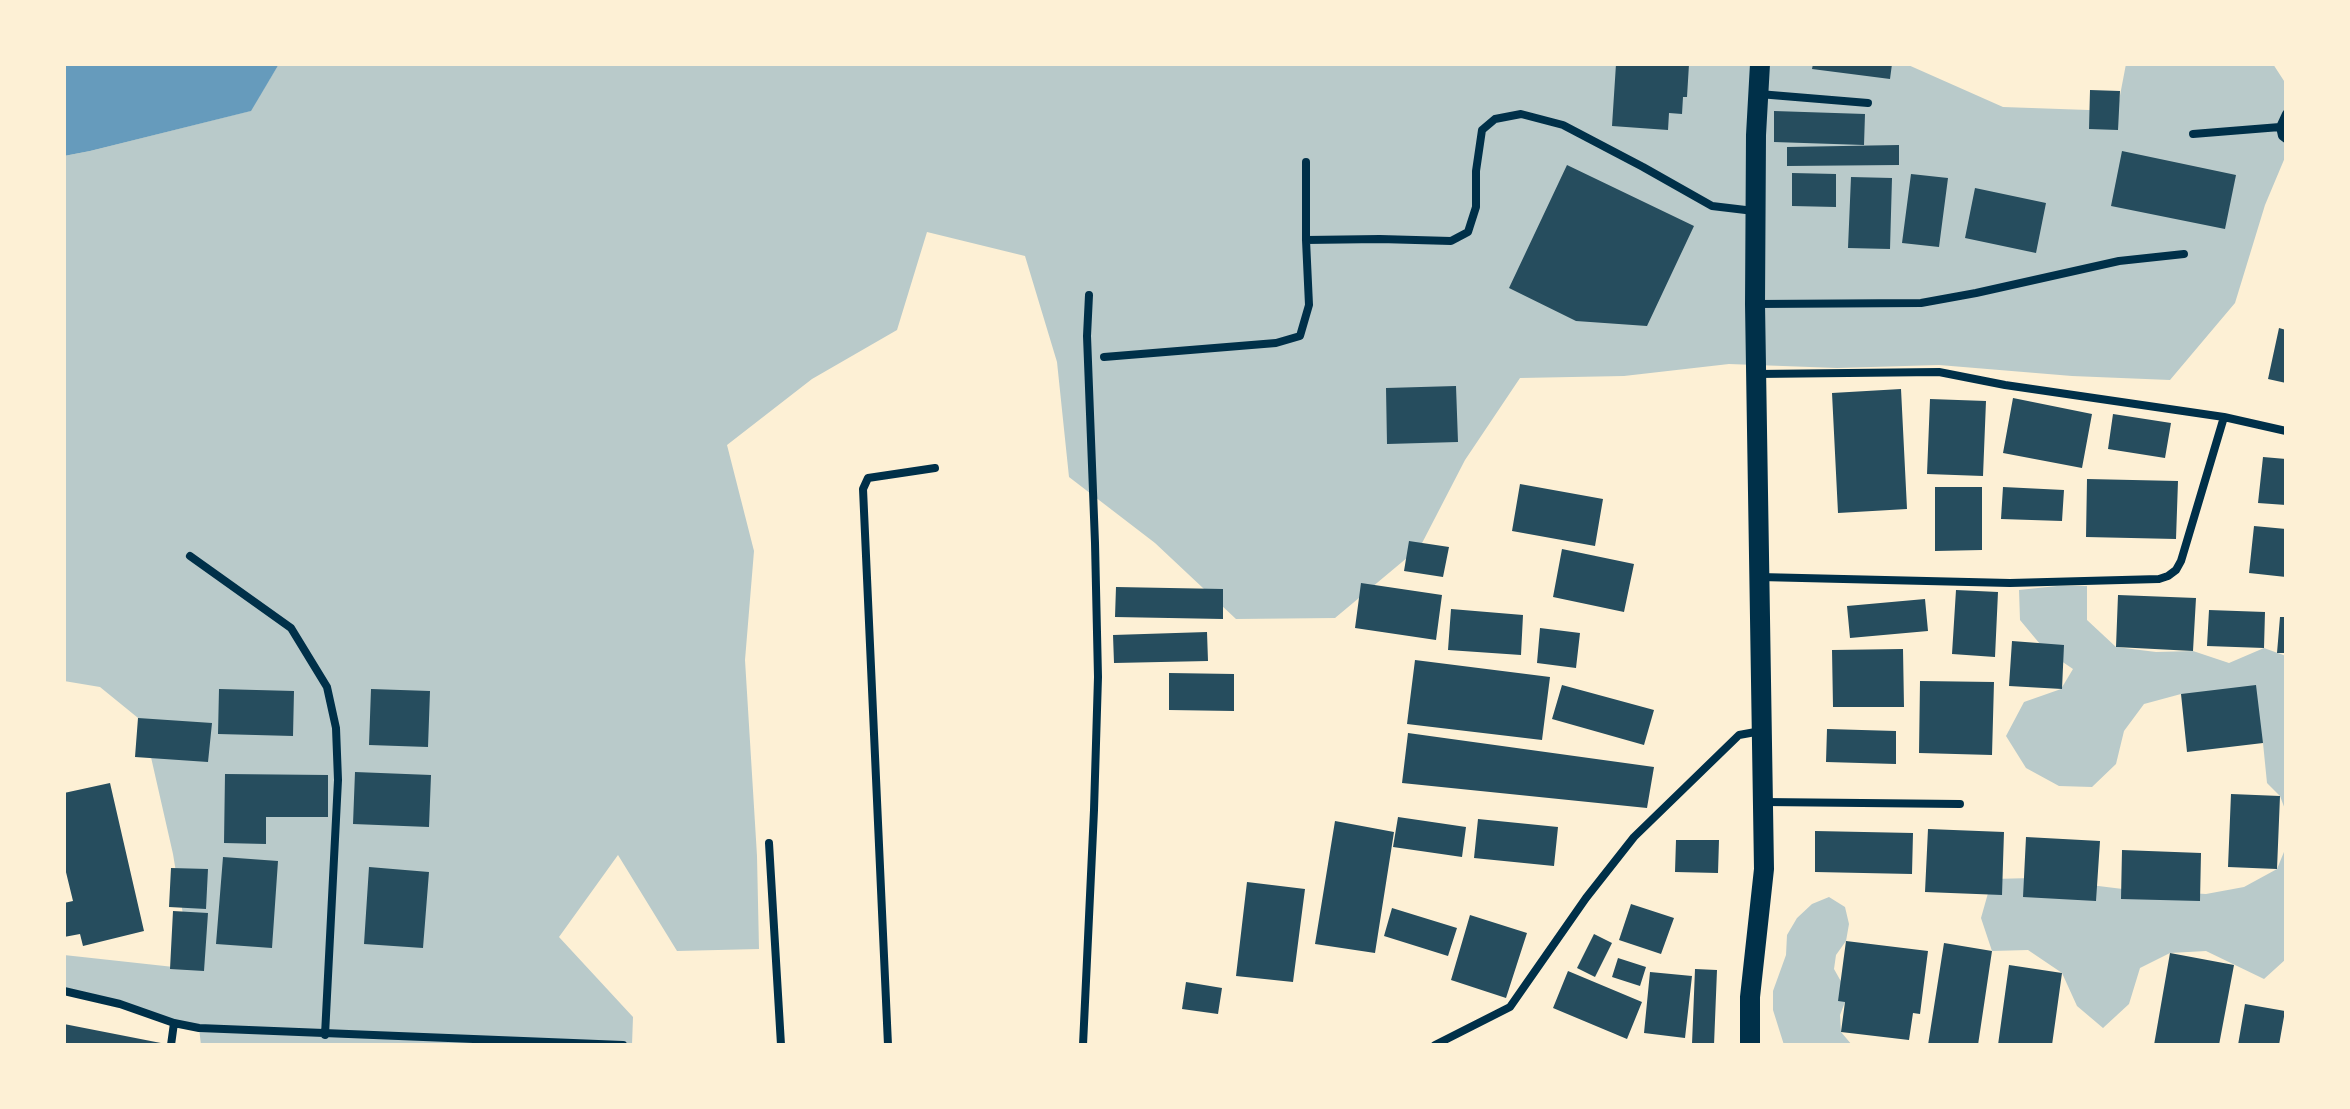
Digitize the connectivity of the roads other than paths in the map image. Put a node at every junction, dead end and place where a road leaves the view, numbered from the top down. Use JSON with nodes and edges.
{"nodes":[{"id":1,"x":1760,"y":64,"type":"edge"},
{"id":2,"x":1758,"y":94,"type":"junction"},
{"id":3,"x":1868,"y":103,"type":"dead end"},
{"id":4,"x":2286,"y":114,"type":"edge"},
{"id":5,"x":2280,"y":127,"type":"junction"},
{"id":6,"x":2193,"y":134,"type":"dead end"},
{"id":7,"x":2286,"y":139,"type":"edge"},
{"id":8,"x":1306,"y":162,"type":"dead end"},
{"id":9,"x":1755,"y":211,"type":"junction"},
{"id":10,"x":1306,"y":240,"type":"junction"},
{"id":11,"x":2184,"y":254,"type":"dead end"},
{"id":12,"x":1089,"y":295,"type":"dead end"},
{"id":13,"x":1755,"y":304,"type":"junction"},
{"id":14,"x":1104,"y":357,"type":"dead end"},
{"id":15,"x":1756,"y":374,"type":"junction"},
{"id":16,"x":2224,"y":417,"type":"junction"},
{"id":17,"x":2286,"y":431,"type":"edge"},
{"id":18,"x":935,"y":468,"type":"dead end"},
{"id":19,"x":190,"y":556,"type":"dead end"},
{"id":20,"x":1759,"y":577,"type":"junction"},
{"id":21,"x":1762,"y":731,"type":"junction"},
{"id":22,"x":1763,"y":802,"type":"junction"},
{"id":23,"x":1960,"y":804,"type":"dead end"},
{"id":24,"x":769,"y":843,"type":"dead end"},
{"id":25,"x":64,"y":991,"type":"edge"},
{"id":26,"x":174,"y":1023,"type":"junction"},
{"id":27,"x":325,"y":1035,"type":"junction"},
{"id":28,"x":171,"y":1045,"type":"edge"},
{"id":29,"x":623,"y":1045,"type":"edge"},
{"id":30,"x":781,"y":1045,"type":"edge"},
{"id":31,"x":888,"y":1045,"type":"edge"},
{"id":32,"x":1083,"y":1045,"type":"edge"},
{"id":33,"x":1435,"y":1045,"type":"edge"},
{"id":34,"x":1750,"y":1045,"type":"edge"}],
"edges":[{"from":1,"to":2,"type":"main road"},
{"from":2,"to":3,"type":"street"},
{"from":2,"to":9,"type":"main road"},
{"from":4,"to":5,"type":"street"},
{"from":5,"to":6,"type":"street"},
{"from":5,"to":7,"type":"street"},
{"from":8,"to":10,"type":"street"},
{"from":9,"to":10,"type":"street"},
{"from":9,"to":13,"type":"main road"},
{"from":10,"to":14,"type":"street"},
{"from":11,"to":13,"type":"street"},
{"from":12,"to":32,"type":"street"},
{"from":13,"to":15,"type":"main road"},
{"from":15,"to":16,"type":"street"},
{"from":15,"to":20,"type":"main road"},
{"from":16,"to":17,"type":"street"},
{"from":16,"to":20,"type":"street"},
{"from":18,"to":31,"type":"street"},
{"from":19,"to":27,"type":"street"},
{"from":20,"to":21,"type":"main road"},
{"from":21,"to":22,"type":"main road"},
{"from":21,"to":33,"type":"street"},
{"from":22,"to":23,"type":"street"},
{"from":22,"to":34,"type":"main road"},
{"from":24,"to":30,"type":"street"},
{"from":25,"to":26,"type":"street"},
{"from":26,"to":27,"type":"street"},
{"from":26,"to":28,"type":"street"},
{"from":27,"to":29,"type":"street"}]}
